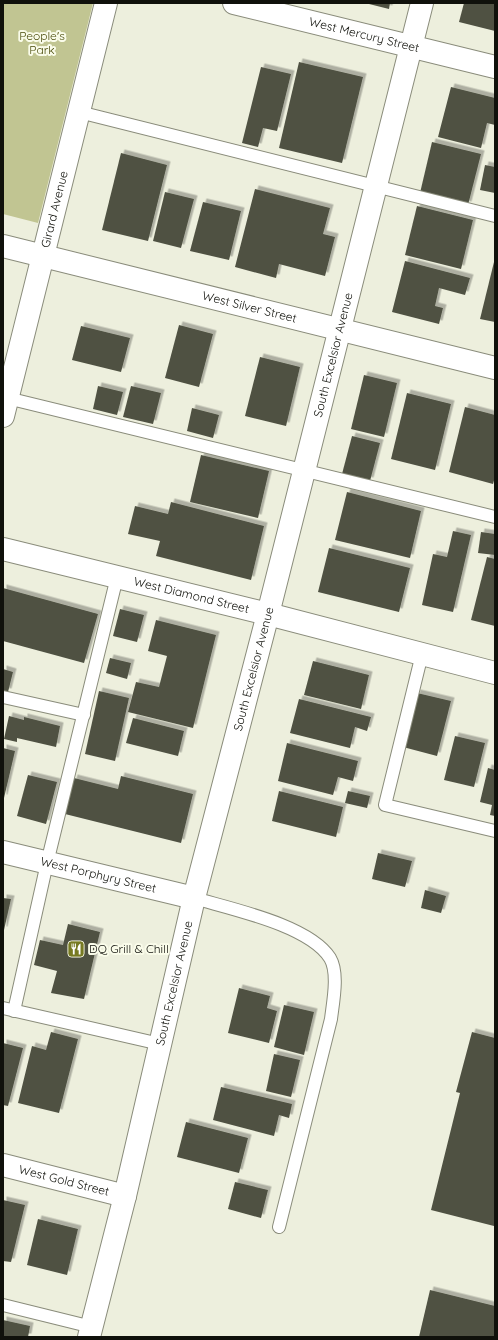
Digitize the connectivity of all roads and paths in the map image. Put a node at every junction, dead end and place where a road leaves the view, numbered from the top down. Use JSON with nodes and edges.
{"nodes":[{"id":1,"x":106,"y":3,"type":"edge"},
{"id":2,"x":234,"y":3,"type":"edge"},
{"id":3,"x":422,"y":3,"type":"edge"},
{"id":4,"x":410,"y":47,"type":"junction"},
{"id":5,"x":495,"y":67,"type":"edge"},
{"id":6,"x":79,"y":112,"type":"junction"},
{"id":7,"x":376,"y":187,"type":"junction"},
{"id":8,"x":495,"y":216,"type":"edge"},
{"id":9,"x":3,"y":246,"type":"edge"},
{"id":10,"x":44,"y":257,"type":"junction"},
{"id":11,"x":340,"y":329,"type":"junction"},
{"id":12,"x":495,"y":368,"type":"edge"},
{"id":13,"x":5,"y":403,"type":"edge"},
{"id":14,"x":305,"y":470,"type":"junction"},
{"id":15,"x":495,"y":517,"type":"edge"},
{"id":16,"x":3,"y":549,"type":"edge"},
{"id":17,"x":117,"y":577,"type":"junction"},
{"id":18,"x":268,"y":614,"type":"junction"},
{"id":19,"x":422,"y":654,"type":"junction"},
{"id":20,"x":495,"y":673,"type":"edge"},
{"id":21,"x":3,"y":697,"type":"edge"},
{"id":22,"x":84,"y":714,"type":"junction"},
{"id":23,"x":495,"y":831,"type":"edge"},
{"id":24,"x":3,"y":852,"type":"edge"},
{"id":25,"x":47,"y":863,"type":"junction"},
{"id":26,"x":194,"y":898,"type":"junction"},
{"id":27,"x":8,"y":1010,"type":"edge"},
{"id":28,"x":160,"y":1044,"type":"junction"},
{"id":29,"x":3,"y":1165,"type":"edge"},
{"id":30,"x":125,"y":1196,"type":"junction"},
{"id":31,"x":280,"y":1227,"type":"dead end"},
{"id":32,"x":3,"y":1305,"type":"edge"},
{"id":33,"x":91,"y":1332,"type":"edge"}],
"edges":[{"from":1,"to":6,"type":"street","name":"Girard Avenue"},
{"from":2,"to":4,"type":"street","name":"West Mercury Street"},
{"from":3,"to":4,"type":"street","name":"South Excelsior Avenue"},
{"from":4,"to":5,"type":"street","name":"West Mercury Street"},
{"from":4,"to":7,"type":"street","name":"South Excelsior Avenue"},
{"from":6,"to":7,"type":"lane"},
{"from":6,"to":10,"type":"street","name":"Girard Avenue"},
{"from":7,"to":8,"type":"lane"},
{"from":7,"to":11,"type":"street","name":"South Excelsior Avenue"},
{"from":9,"to":10,"type":"street","name":"West Silver Street"},
{"from":10,"to":11,"type":"street","name":"West Silver Street"},
{"from":10,"to":13,"type":"street","name":"Girard Avenue"},
{"from":11,"to":12,"type":"street","name":"West Silver Street"},
{"from":11,"to":14,"type":"street","name":"South Excelsior Avenue"},
{"from":13,"to":14,"type":"lane"},
{"from":14,"to":15,"type":"lane"},
{"from":14,"to":18,"type":"street","name":"South Excelsior Avenue"},
{"from":16,"to":17,"type":"street","name":"West Diamond Street"},
{"from":17,"to":18,"type":"street","name":"West Diamond Street"},
{"from":17,"to":22,"type":"lane"},
{"from":18,"to":19,"type":"street","name":"West Diamond Street"},
{"from":18,"to":26,"type":"street","name":"South Excelsior Avenue"},
{"from":19,"to":20,"type":"street","name":"West Diamond Street"},
{"from":19,"to":23,"type":"lane"},
{"from":21,"to":22,"type":"lane"},
{"from":22,"to":25,"type":"lane"},
{"from":24,"to":25,"type":"street","name":"West Porphyry Street"},
{"from":25,"to":26,"type":"street","name":"West Porphyry Street"},
{"from":25,"to":27,"type":"lane"},
{"from":26,"to":28,"type":"street","name":"South Excelsior Avenue"},
{"from":26,"to":31,"type":"lane"},
{"from":27,"to":28,"type":"lane"},
{"from":28,"to":30,"type":"street","name":"South Excelsior Avenue"},
{"from":29,"to":30,"type":"street","name":"West Gold Street"},
{"from":30,"to":33,"type":"street","name":"South Excelsior Avenue"},
{"from":32,"to":33,"type":"lane"}]}
